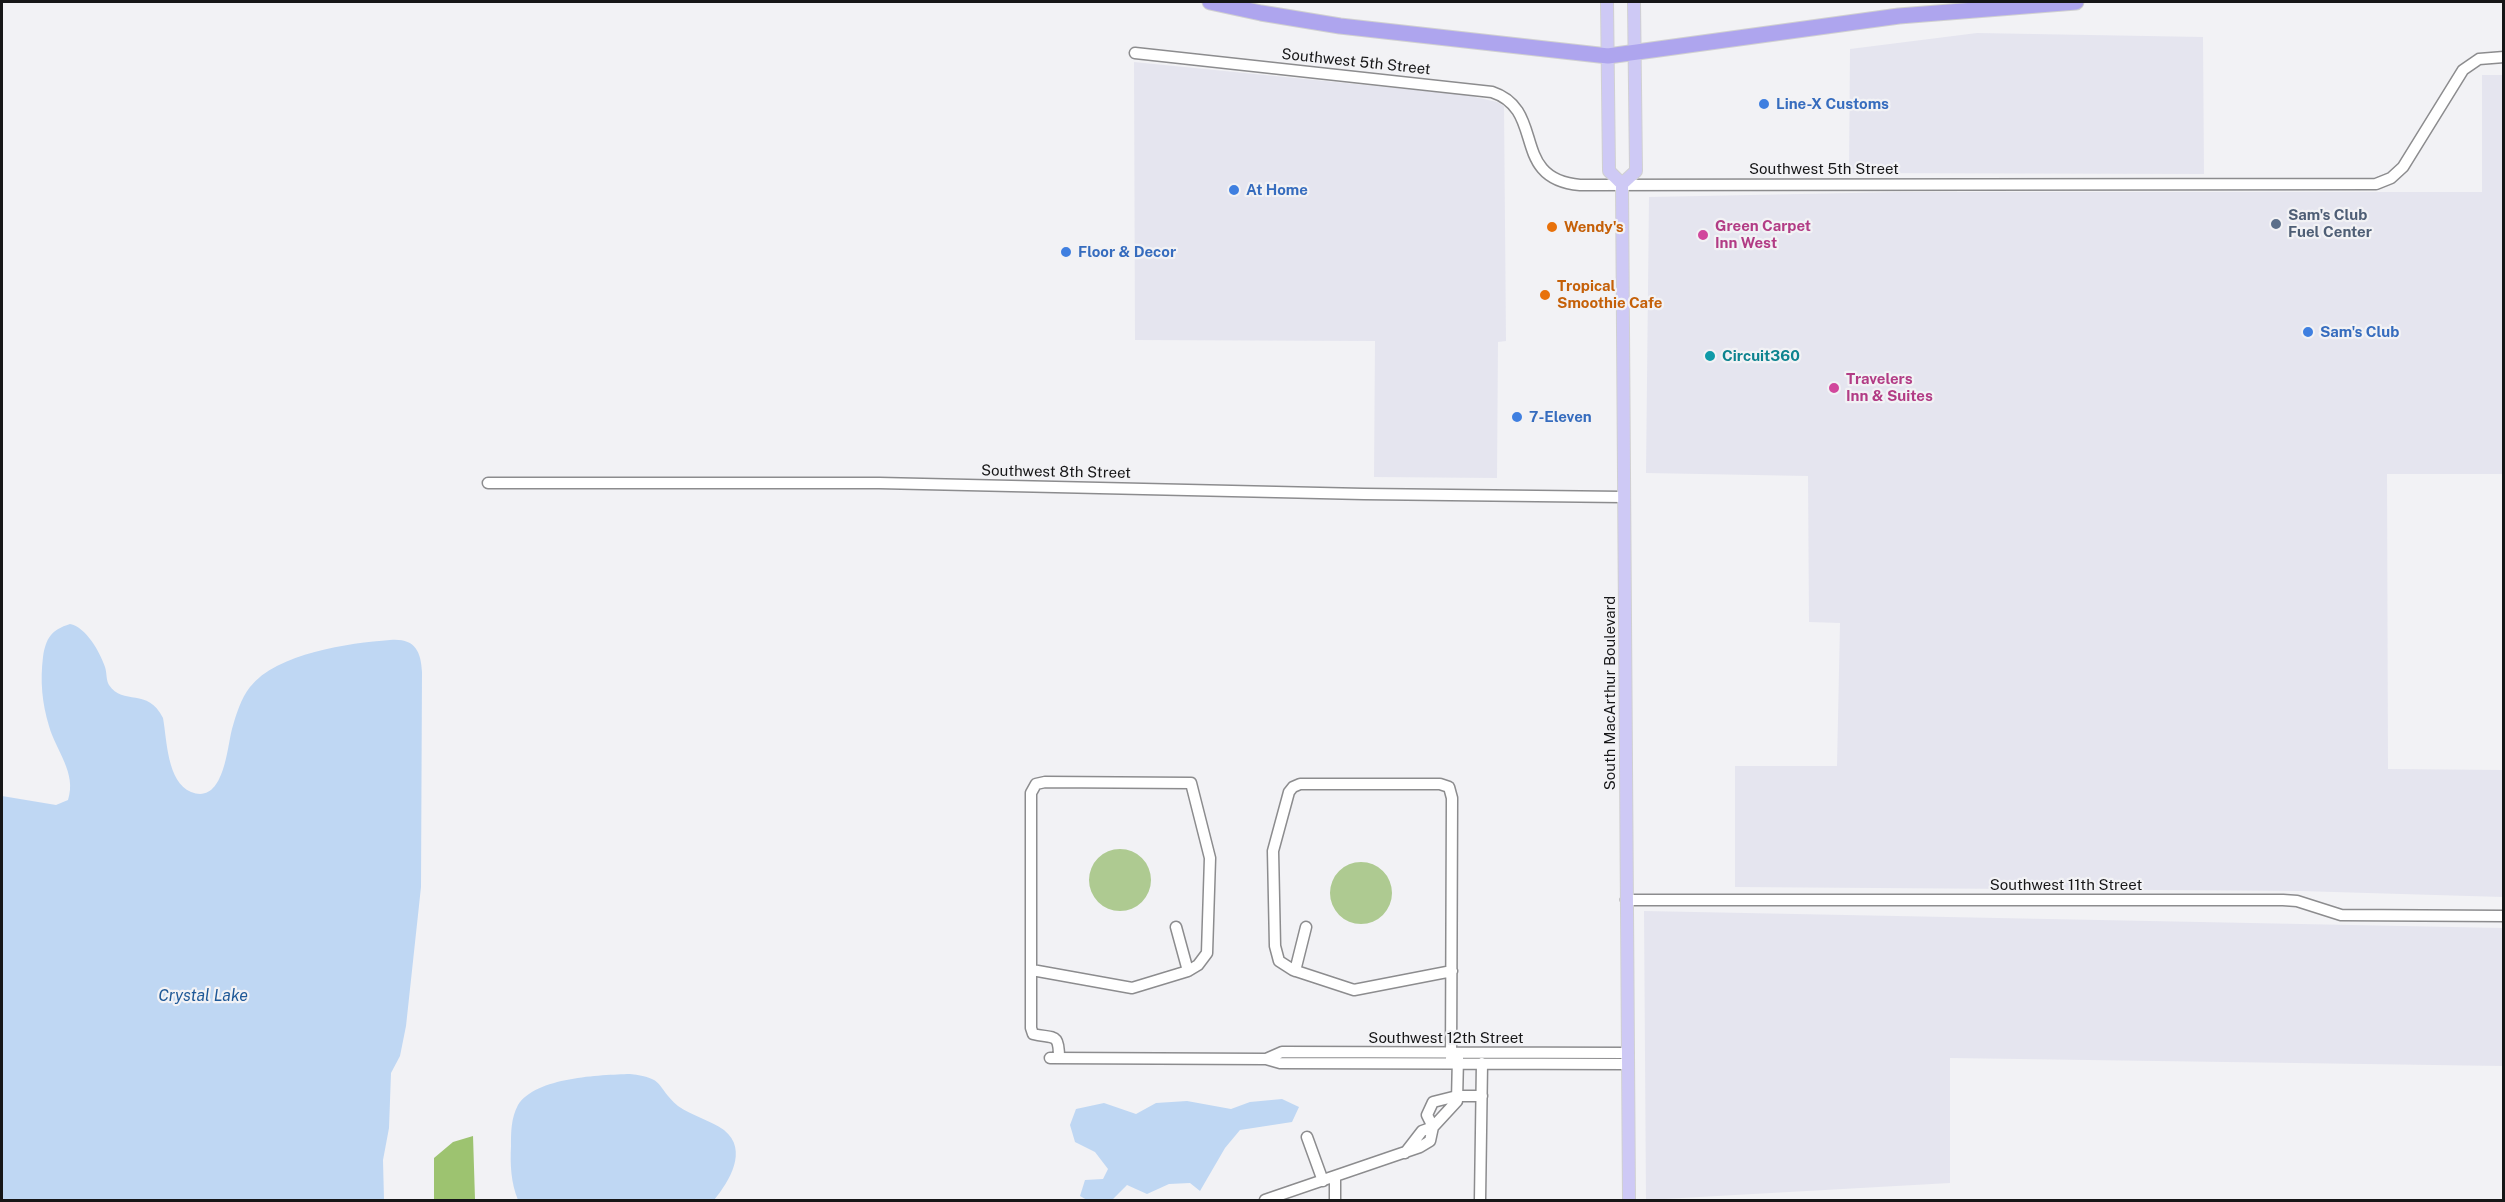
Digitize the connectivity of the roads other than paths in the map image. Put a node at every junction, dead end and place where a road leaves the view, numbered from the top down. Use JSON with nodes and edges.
{"nodes":[{"id":1,"x":1210,"y":2,"type":"edge"},
{"id":2,"x":1607,"y":2,"type":"edge"},
{"id":3,"x":1634,"y":2,"type":"edge"},
{"id":4,"x":2076,"y":2,"type":"edge"},
{"id":5,"x":1135,"y":52,"type":"dead end"},
{"id":6,"x":1634,"y":52,"type":"junction"},
{"id":7,"x":1608,"y":56,"type":"junction"},
{"id":8,"x":2504,"y":57,"type":"edge"},
{"id":9,"x":1622,"y":184,"type":"junction"},
{"id":10,"x":488,"y":483,"type":"dead end"},
{"id":11,"x":1623,"y":497,"type":"junction"},
{"id":12,"x":1626,"y":900,"type":"junction"},
{"id":13,"x":2504,"y":916,"type":"edge"},
{"id":14,"x":1176,"y":927,"type":"dead end"},
{"id":15,"x":1306,"y":927,"type":"dead end"},
{"id":16,"x":1032,"y":970,"type":"junction"},
{"id":17,"x":1188,"y":970,"type":"junction"},
{"id":18,"x":1295,"y":971,"type":"junction"},
{"id":19,"x":1452,"y":971,"type":"junction"},
{"id":20,"x":1454,"y":1058,"type":"junction"},
{"id":21,"x":1628,"y":1059,"type":"junction"},
{"id":22,"x":1482,"y":1064,"type":"junction"},
{"id":23,"x":1457,"y":1096,"type":"junction"},
{"id":24,"x":1482,"y":1096,"type":"junction"},
{"id":25,"x":1433,"y":1127,"type":"junction"},
{"id":26,"x":1307,"y":1137,"type":"dead end"},
{"id":27,"x":1335,"y":1177,"type":"junction"},
{"id":28,"x":1323,"y":1181,"type":"junction"},
{"id":29,"x":1481,"y":1199,"type":"edge"},
{"id":30,"x":1265,"y":1200,"type":"edge"},
{"id":31,"x":1335,"y":1200,"type":"edge"},
{"id":32,"x":1629,"y":1200,"type":"edge"}],
"edges":[{"from":1,"to":7,"type":"highway"},
{"from":2,"to":7,"type":"main road","name":"South MacArthur Boulevard"},
{"from":3,"to":6,"type":"main road"},
{"from":4,"to":6,"type":"highway"},
{"from":5,"to":9,"type":"street","name":"Southwest 5th Street"},
{"from":6,"to":7,"type":"highway"},
{"from":6,"to":9,"type":"main road"},
{"from":7,"to":9,"type":"main road","name":"South MacArthur Boulevard"},
{"from":8,"to":9,"type":"street","name":"Southwest 5th Street"},
{"from":9,"to":11,"type":"main road","name":"South MacArthur Boulevard"},
{"from":10,"to":11,"type":"street","name":"Southwest 8th Street"},
{"from":11,"to":12,"type":"main road","name":"South MacArthur Boulevard"},
{"from":12,"to":13,"type":"street","name":"Southwest 11th Street"},
{"from":12,"to":21,"type":"main road","name":"South MacArthur Boulevard"},
{"from":14,"to":17,"type":"street"},
{"from":15,"to":18,"type":"street"},
{"from":16,"to":17,"type":"street"},
{"from":16,"to":17,"type":"street"},
{"from":16,"to":20,"type":"street","name":"Southwest 12th Street"},
{"from":18,"to":19,"type":"street"},
{"from":18,"to":19,"type":"street"},
{"from":19,"to":20,"type":"street"},
{"from":20,"to":21,"type":"street","name":"Southwest 12th Street"},
{"from":20,"to":22,"type":"street","name":"Southwest 12th Street"},
{"from":20,"to":23,"type":"street"},
{"from":21,"to":22,"type":"street","name":"Southwest 12th Street"},
{"from":21,"to":32,"type":"main road","name":"South MacArthur Boulevard"},
{"from":22,"to":24,"type":"street"},
{"from":23,"to":24,"type":"street"},
{"from":23,"to":25,"type":"street"},
{"from":23,"to":25,"type":"street"},
{"from":24,"to":29,"type":"street"},
{"from":25,"to":27,"type":"street"},
{"from":26,"to":28,"type":"street"},
{"from":27,"to":28,"type":"street"},
{"from":27,"to":31,"type":"street"},
{"from":28,"to":30,"type":"street"}]}
